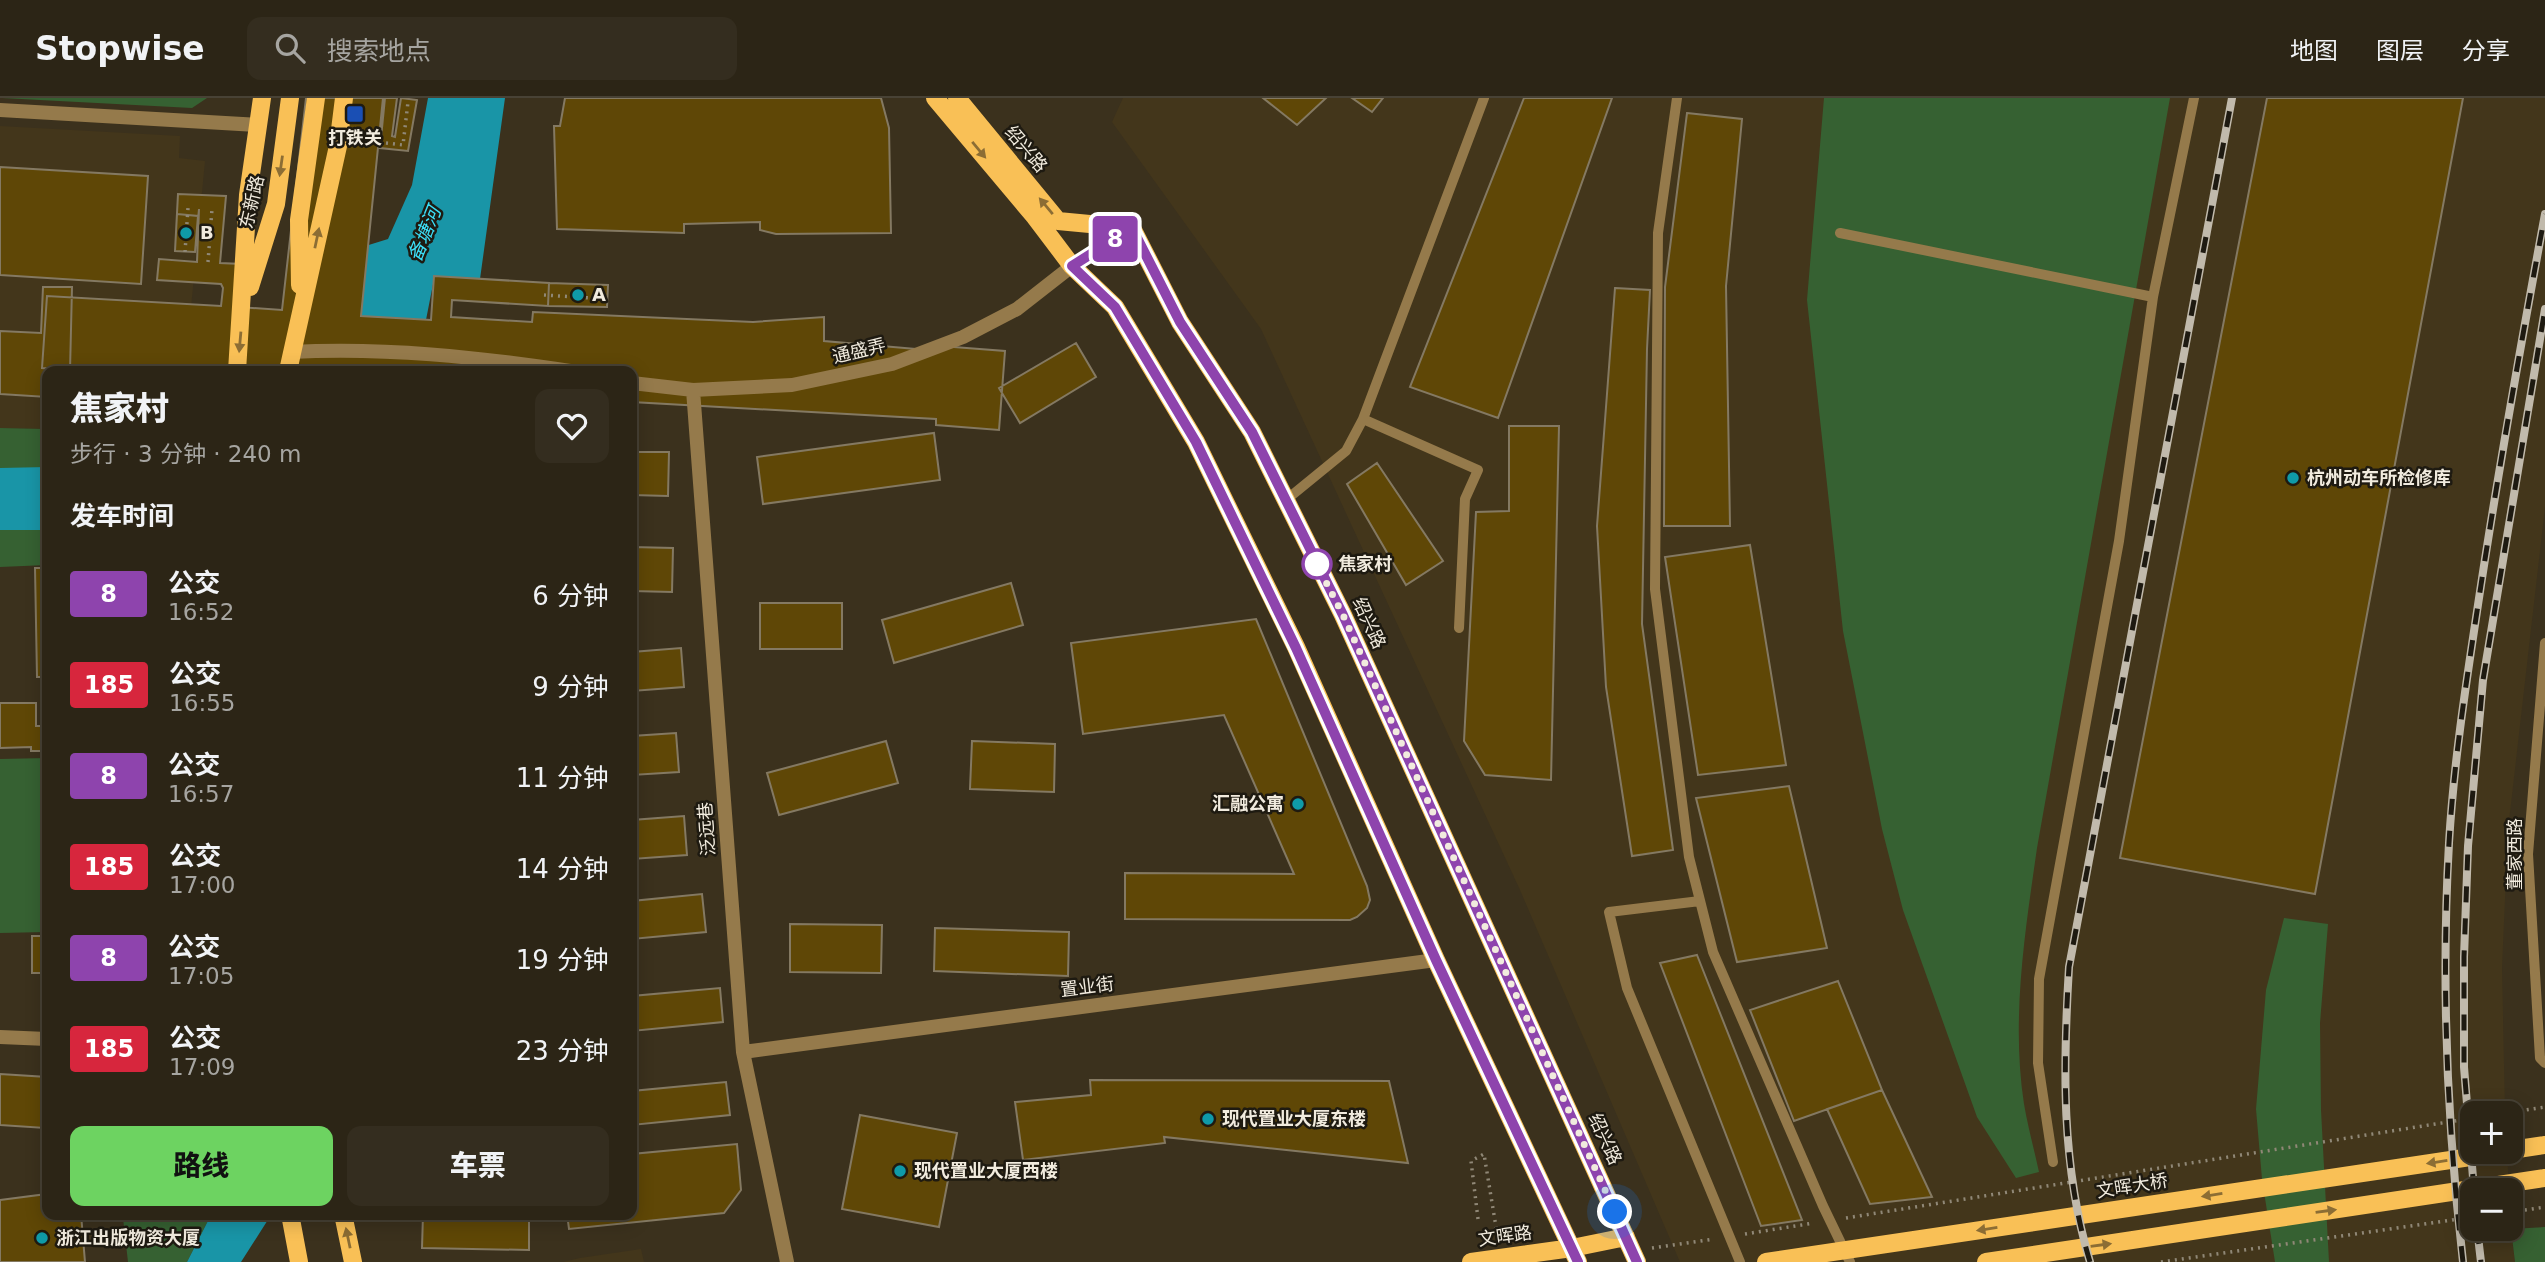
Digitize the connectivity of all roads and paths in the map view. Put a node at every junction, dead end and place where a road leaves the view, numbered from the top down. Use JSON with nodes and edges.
{"nodes":[{"id":1,"x":261,"y":98,"type":"edge"},
{"id":2,"x":290,"y":98,"type":"edge"},
{"id":3,"x":316,"y":98,"type":"edge"},
{"id":4,"x":344,"y":98,"type":"edge"},
{"id":5,"x":935,"y":98,"type":"edge"},
{"id":6,"x":957,"y":98,"type":"edge"},
{"id":7,"x":1484,"y":98,"type":"edge"},
{"id":8,"x":1677,"y":98,"type":"edge"},
{"id":9,"x":2194,"y":98,"type":"edge"},
{"id":10,"x":408,"y":102,"type":"dead end"},
{"id":11,"x":0,"y":110,"type":"edge"},
{"id":12,"x":258,"y":125,"type":"junction"},
{"id":13,"x":386,"y":143,"type":"dead end"},
{"id":14,"x":188,"y":208,"type":"dead end"},
{"id":15,"x":212,"y":209,"type":"dead end"},
{"id":16,"x":1132,"y":228,"type":"junction"},
{"id":17,"x":1840,"y":233,"type":"dead end"},
{"id":18,"x":185,"y":251,"type":"dead end"},
{"id":19,"x":208,"y":262,"type":"dead end"},
{"id":20,"x":1072,"y":266,"type":"junction"},
{"id":21,"x":544,"y":295,"type":"dead end"},
{"id":22,"x":2153,"y":297,"type":"junction"},
{"id":23,"x":591,"y":298,"type":"dead end"},
{"id":24,"x":242,"y":313,"type":"junction"},
{"id":25,"x":301,"y":313,"type":"junction"},
{"id":26,"x":291,"y":352,"type":"junction"},
{"id":27,"x":237,"y":366,"type":"edge"},
{"id":28,"x":289,"y":366,"type":"edge"},
{"id":29,"x":535,"y":366,"type":"edge"},
{"id":30,"x":637,"y":384,"type":"edge"},
{"id":31,"x":693,"y":390,"type":"junction"},
{"id":32,"x":1363,"y":419,"type":"junction"},
{"id":33,"x":1286,"y":500,"type":"junction"},
{"id":34,"x":1459,"y":628,"type":"dead end"},
{"id":35,"x":2545,"y":643,"type":"edge"},
{"id":36,"x":1700,"y":901,"type":"junction"},
{"id":37,"x":1436,"y":960,"type":"junction"},
{"id":38,"x":0,"y":1037,"type":"edge"},
{"id":39,"x":42,"y":1039,"type":"edge"},
{"id":40,"x":743,"y":1052,"type":"junction"},
{"id":41,"x":2545,"y":1063,"type":"edge"},
{"id":42,"x":2545,"y":1107,"type":"edge"},
{"id":43,"x":2523,"y":1110,"type":"edge"},
{"id":44,"x":2460,"y":1120,"type":"edge"},
{"id":45,"x":2545,"y":1145,"type":"edge"},
{"id":46,"x":2523,"y":1148,"type":"edge"},
{"id":47,"x":2460,"y":1159,"type":"edge"},
{"id":48,"x":2053,"y":1162,"type":"dead end"},
{"id":49,"x":2545,"y":1178,"type":"edge"},
{"id":50,"x":2545,"y":1207,"type":"edge"},
{"id":51,"x":2523,"y":1210,"type":"edge"},
{"id":52,"x":1478,"y":1219,"type":"dead end"},
{"id":53,"x":1841,"y":1219,"type":"dead end"},
{"id":54,"x":2460,"y":1219,"type":"edge"},
{"id":55,"x":291,"y":1220,"type":"edge"},
{"id":56,"x":344,"y":1220,"type":"edge"},
{"id":57,"x":1814,"y":1223,"type":"dead end"},
{"id":58,"x":1745,"y":1234,"type":"dead end"},
{"id":59,"x":1626,"y":1237,"type":"junction"},
{"id":60,"x":1718,"y":1238,"type":"dead end"},
{"id":61,"x":1499,"y":1249,"type":"dead end"},
{"id":62,"x":1575,"y":1255,"type":"edge"},
{"id":63,"x":1643,"y":1255,"type":"edge"},
{"id":64,"x":299,"y":1262,"type":"edge"},
{"id":65,"x":353,"y":1262,"type":"edge"},
{"id":66,"x":787,"y":1262,"type":"edge"},
{"id":67,"x":1471,"y":1262,"type":"edge"},
{"id":68,"x":1740,"y":1262,"type":"edge"},
{"id":69,"x":1766,"y":1262,"type":"edge"},
{"id":70,"x":1850,"y":1262,"type":"edge"},
{"id":71,"x":1986,"y":1262,"type":"edge"},
{"id":72,"x":2161,"y":1262,"type":"edge"}],
"edges":[{"from":1,"to":12,"type":"main road","name":"东新路"},
{"from":2,"to":24,"type":"main road","name":"东新路","one_way":true},
{"from":3,"to":25,"type":"main road"},
{"from":25,"to":4,"type":"main road","one_way":true},
{"from":5,"to":20,"type":"main road","name":"绍兴路","one_way":true},
{"from":16,"to":6,"type":"main road","name":"绍兴路","one_way":true},
{"from":7,"to":32,"type":"lane"},
{"from":8,"to":36,"type":"lane"},
{"from":9,"to":22,"type":"lane"},
{"from":10,"to":13,"type":"path"},
{"from":11,"to":12,"type":"street"},
{"from":12,"to":24,"type":"main road","name":"东新路"},
{"from":14,"to":18,"type":"path"},
{"from":15,"to":19,"type":"path"},
{"from":16,"to":20,"type":"street","name":"通盛弄"},
{"from":16,"to":33,"type":"main road","name":"绍兴路"},
{"from":17,"to":22,"type":"lane"},
{"from":20,"to":31,"type":"street","name":"通盛弄"},
{"from":20,"to":37,"type":"main road","name":"绍兴路"},
{"from":21,"to":23,"type":"path"},
{"from":22,"to":48,"type":"lane"},
{"from":24,"to":27,"type":"main road","name":"东新路","one_way":true},
{"from":25,"to":26,"type":"main road"},
{"from":26,"to":28,"type":"main road"},
{"from":26,"to":29,"type":"street"},
{"from":30,"to":31,"type":"street","name":"通盛弄"},
{"from":31,"to":40,"type":"street","name":"泛远巷"},
{"from":32,"to":33,"type":"lane"},
{"from":32,"to":34,"type":"lane"},
{"from":33,"to":59,"type":"main road","name":"绍兴路"},
{"from":35,"to":41,"type":"lane","name":"董家西路"},
{"from":36,"to":68,"type":"lane"},
{"from":36,"to":70,"type":"lane"},
{"from":37,"to":40,"type":"street","name":"置业街"},
{"from":37,"to":62,"type":"main road","name":"绍兴路"},
{"from":38,"to":39,"type":"street"},
{"from":40,"to":66,"type":"street","name":"泛远巷"},
{"from":42,"to":43,"type":"path"},
{"from":44,"to":53,"type":"path"},
{"from":45,"to":46,"type":"main road"},
{"from":47,"to":69,"type":"main road","name":"文晖大桥","one_way":true},
{"from":71,"to":49,"type":"main road","one_way":true},
{"from":50,"to":51,"type":"path"},
{"from":52,"to":61,"type":"path"},
{"from":54,"to":72,"type":"path"},
{"from":55,"to":64,"type":"main road"},
{"from":65,"to":56,"type":"main road","one_way":true},
{"from":57,"to":58,"type":"path"},
{"from":59,"to":62,"type":"main road","name":"文晖路"},
{"from":59,"to":63,"type":"main road","name":"绍兴路"},
{"from":60,"to":63,"type":"path"},
{"from":62,"to":67,"type":"main road","name":"文晖路"}]}
